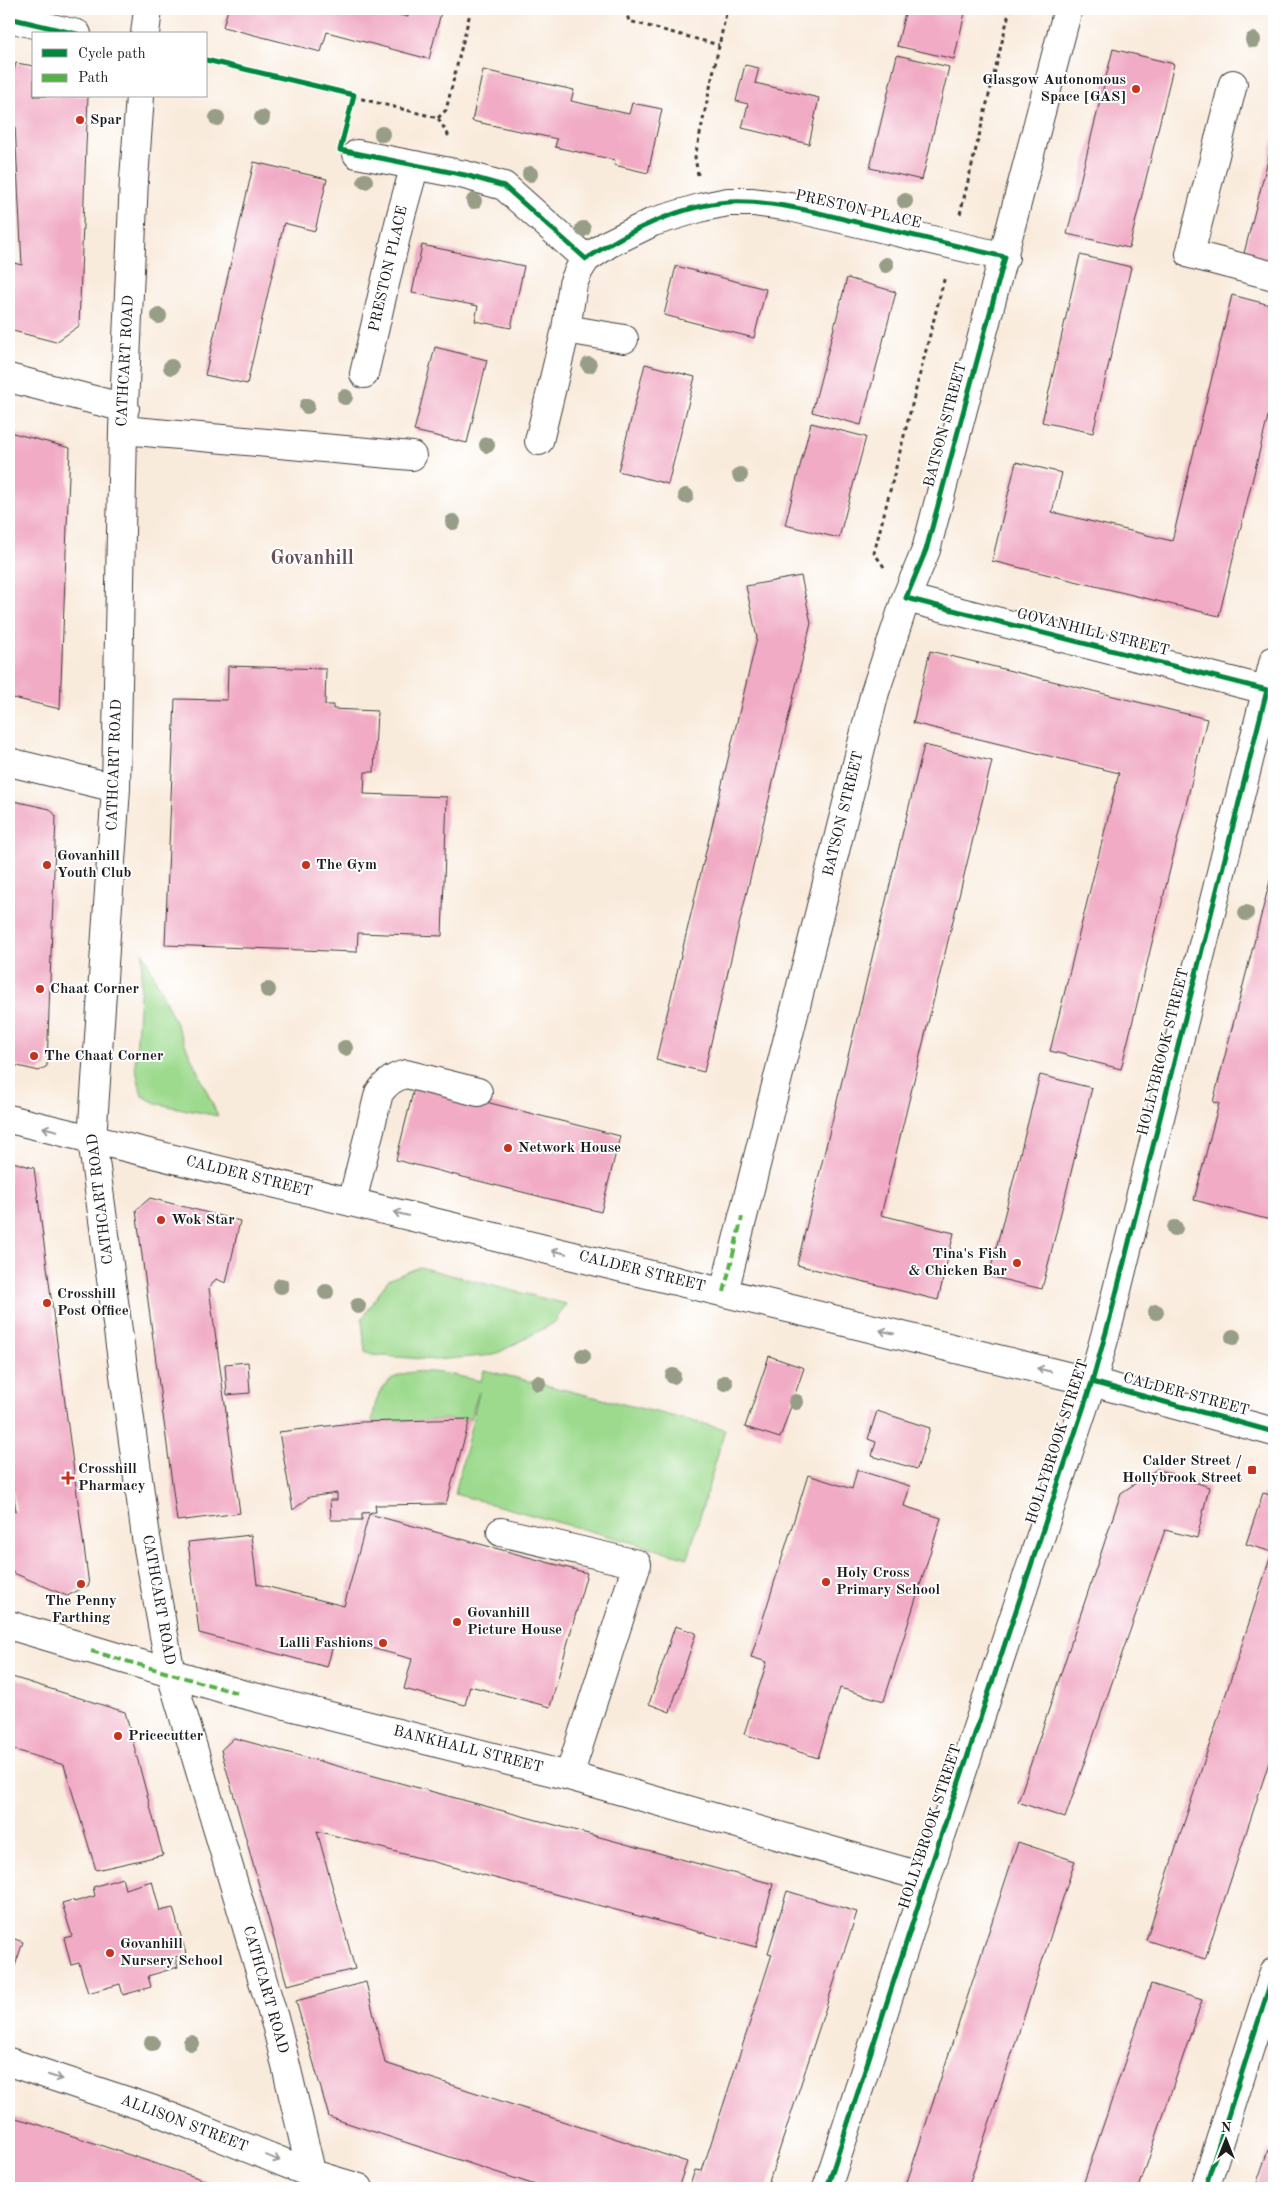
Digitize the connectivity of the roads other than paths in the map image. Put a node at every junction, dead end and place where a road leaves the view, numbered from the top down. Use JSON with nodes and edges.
{"nodes":[{"id":1,"x":148,"y":9,"type":"edge"},
{"id":2,"x":1068,"y":9,"type":"edge"},
{"id":3,"x":9,"y":18,"type":"edge"},
{"id":4,"x":70,"y":32,"type":"edge"},
{"id":5,"x":145,"y":32,"type":"edge"},
{"id":6,"x":1233,"y":84,"type":"dead end"},
{"id":7,"x":140,"y":98,"type":"edge"},
{"id":8,"x":358,"y":154,"type":"dead end"},
{"id":9,"x":415,"y":165,"type":"junction"},
{"id":10,"x":1004,"y":257,"type":"junction"},
{"id":11,"x":586,"y":259,"type":"junction"},
{"id":12,"x":1274,"y":276,"type":"edge"},
{"id":13,"x":566,"y":329,"type":"junction"},
{"id":14,"x":624,"y":339,"type":"dead end"},
{"id":15,"x":364,"y":374,"type":"dead end"},
{"id":16,"x":9,"y":378,"type":"edge"},
{"id":17,"x":124,"y":419,"type":"junction"},
{"id":18,"x":538,"y":441,"type":"dead end"},
{"id":19,"x":412,"y":456,"type":"dead end"},
{"id":20,"x":906,"y":598,"type":"junction"},
{"id":21,"x":1274,"y":660,"type":"edge"},
{"id":22,"x":1271,"y":691,"type":"edge"},
{"id":23,"x":9,"y":762,"type":"edge"},
{"id":24,"x":116,"y":788,"type":"junction"},
{"id":25,"x":478,"y":1092,"type":"dead end"},
{"id":26,"x":9,"y":1120,"type":"edge"},
{"id":27,"x":92,"y":1139,"type":"junction"},
{"id":28,"x":352,"y":1202,"type":"junction"},
{"id":29,"x":724,"y":1292,"type":"junction"},
{"id":30,"x":1092,"y":1382,"type":"junction"},
{"id":31,"x":1274,"y":1432,"type":"edge"},
{"id":32,"x":501,"y":1532,"type":"dead end"},
{"id":33,"x":9,"y":1625,"type":"edge"},
{"id":34,"x":171,"y":1674,"type":"junction"},
{"id":35,"x":569,"y":1776,"type":"junction"},
{"id":36,"x":927,"y":1878,"type":"junction"},
{"id":37,"x":1274,"y":1972,"type":"edge"},
{"id":38,"x":9,"y":2062,"type":"edge"},
{"id":39,"x":314,"y":2181,"type":"edge"},
{"id":40,"x":359,"y":2188,"type":"edge"},
{"id":41,"x":827,"y":2188,"type":"edge"},
{"id":42,"x":1205,"y":2188,"type":"edge"}],
"edges":[{"from":1,"to":5,"type":"street"},
{"from":2,"to":10,"type":"street","name":"BATSON STREET"},
{"from":3,"to":4,"type":"street"},
{"from":6,"to":12,"type":"street"},
{"from":7,"to":17,"type":"street","name":"CATHCART ROAD"},
{"from":8,"to":9,"type":"street"},
{"from":9,"to":11,"type":"street"},
{"from":9,"to":15,"type":"street","name":"PRESTON PLACE"},
{"from":10,"to":11,"type":"street","name":"PRESTON PLACE"},
{"from":10,"to":20,"type":"street","name":"BATSON STREET"},
{"from":11,"to":13,"type":"street"},
{"from":13,"to":14,"type":"street"},
{"from":13,"to":18,"type":"street"},
{"from":16,"to":17,"type":"street"},
{"from":17,"to":19,"type":"street"},
{"from":17,"to":24,"type":"street","name":"CATHCART ROAD"},
{"from":20,"to":22,"type":"street","name":"GOVANHILL STREET"},
{"from":20,"to":29,"type":"street","name":"BATSON STREET"},
{"from":21,"to":22,"type":"street","name":"HOLLYBROOK STREET"},
{"from":22,"to":30,"type":"street","name":"HOLLYBROOK STREET"},
{"from":23,"to":24,"type":"street"},
{"from":24,"to":27,"type":"street","name":"CATHCART ROAD"},
{"from":25,"to":28,"type":"street"},
{"from":27,"to":26,"type":"street","name":"CALDER STREET","one_way":true},
{"from":27,"to":28,"type":"street","name":"CALDER STREET"},
{"from":27,"to":34,"type":"street","name":"CATHCART ROAD"},
{"from":29,"to":28,"type":"street","name":"CALDER STREET","one_way":true},
{"from":30,"to":29,"type":"street","name":"CALDER STREET","one_way":true},
{"from":30,"to":31,"type":"street","name":"CALDER STREET"},
{"from":30,"to":36,"type":"street","name":"HOLLYBROOK STREET"},
{"from":32,"to":35,"type":"street"},
{"from":33,"to":34,"type":"street","name":"BANKHALL STREET"},
{"from":34,"to":35,"type":"street","name":"BANKHALL STREET"},
{"from":34,"to":39,"type":"street","name":"CATHCART ROAD"},
{"from":35,"to":36,"type":"street","name":"BANKHALL STREET"},
{"from":36,"to":41,"type":"street","name":"HOLLYBROOK STREET"},
{"from":37,"to":42,"type":"street"},
{"from":38,"to":39,"type":"street","name":"ALLISON STREET","one_way":true},
{"from":39,"to":40,"type":"street","name":"ALLISON STREET"}]}
